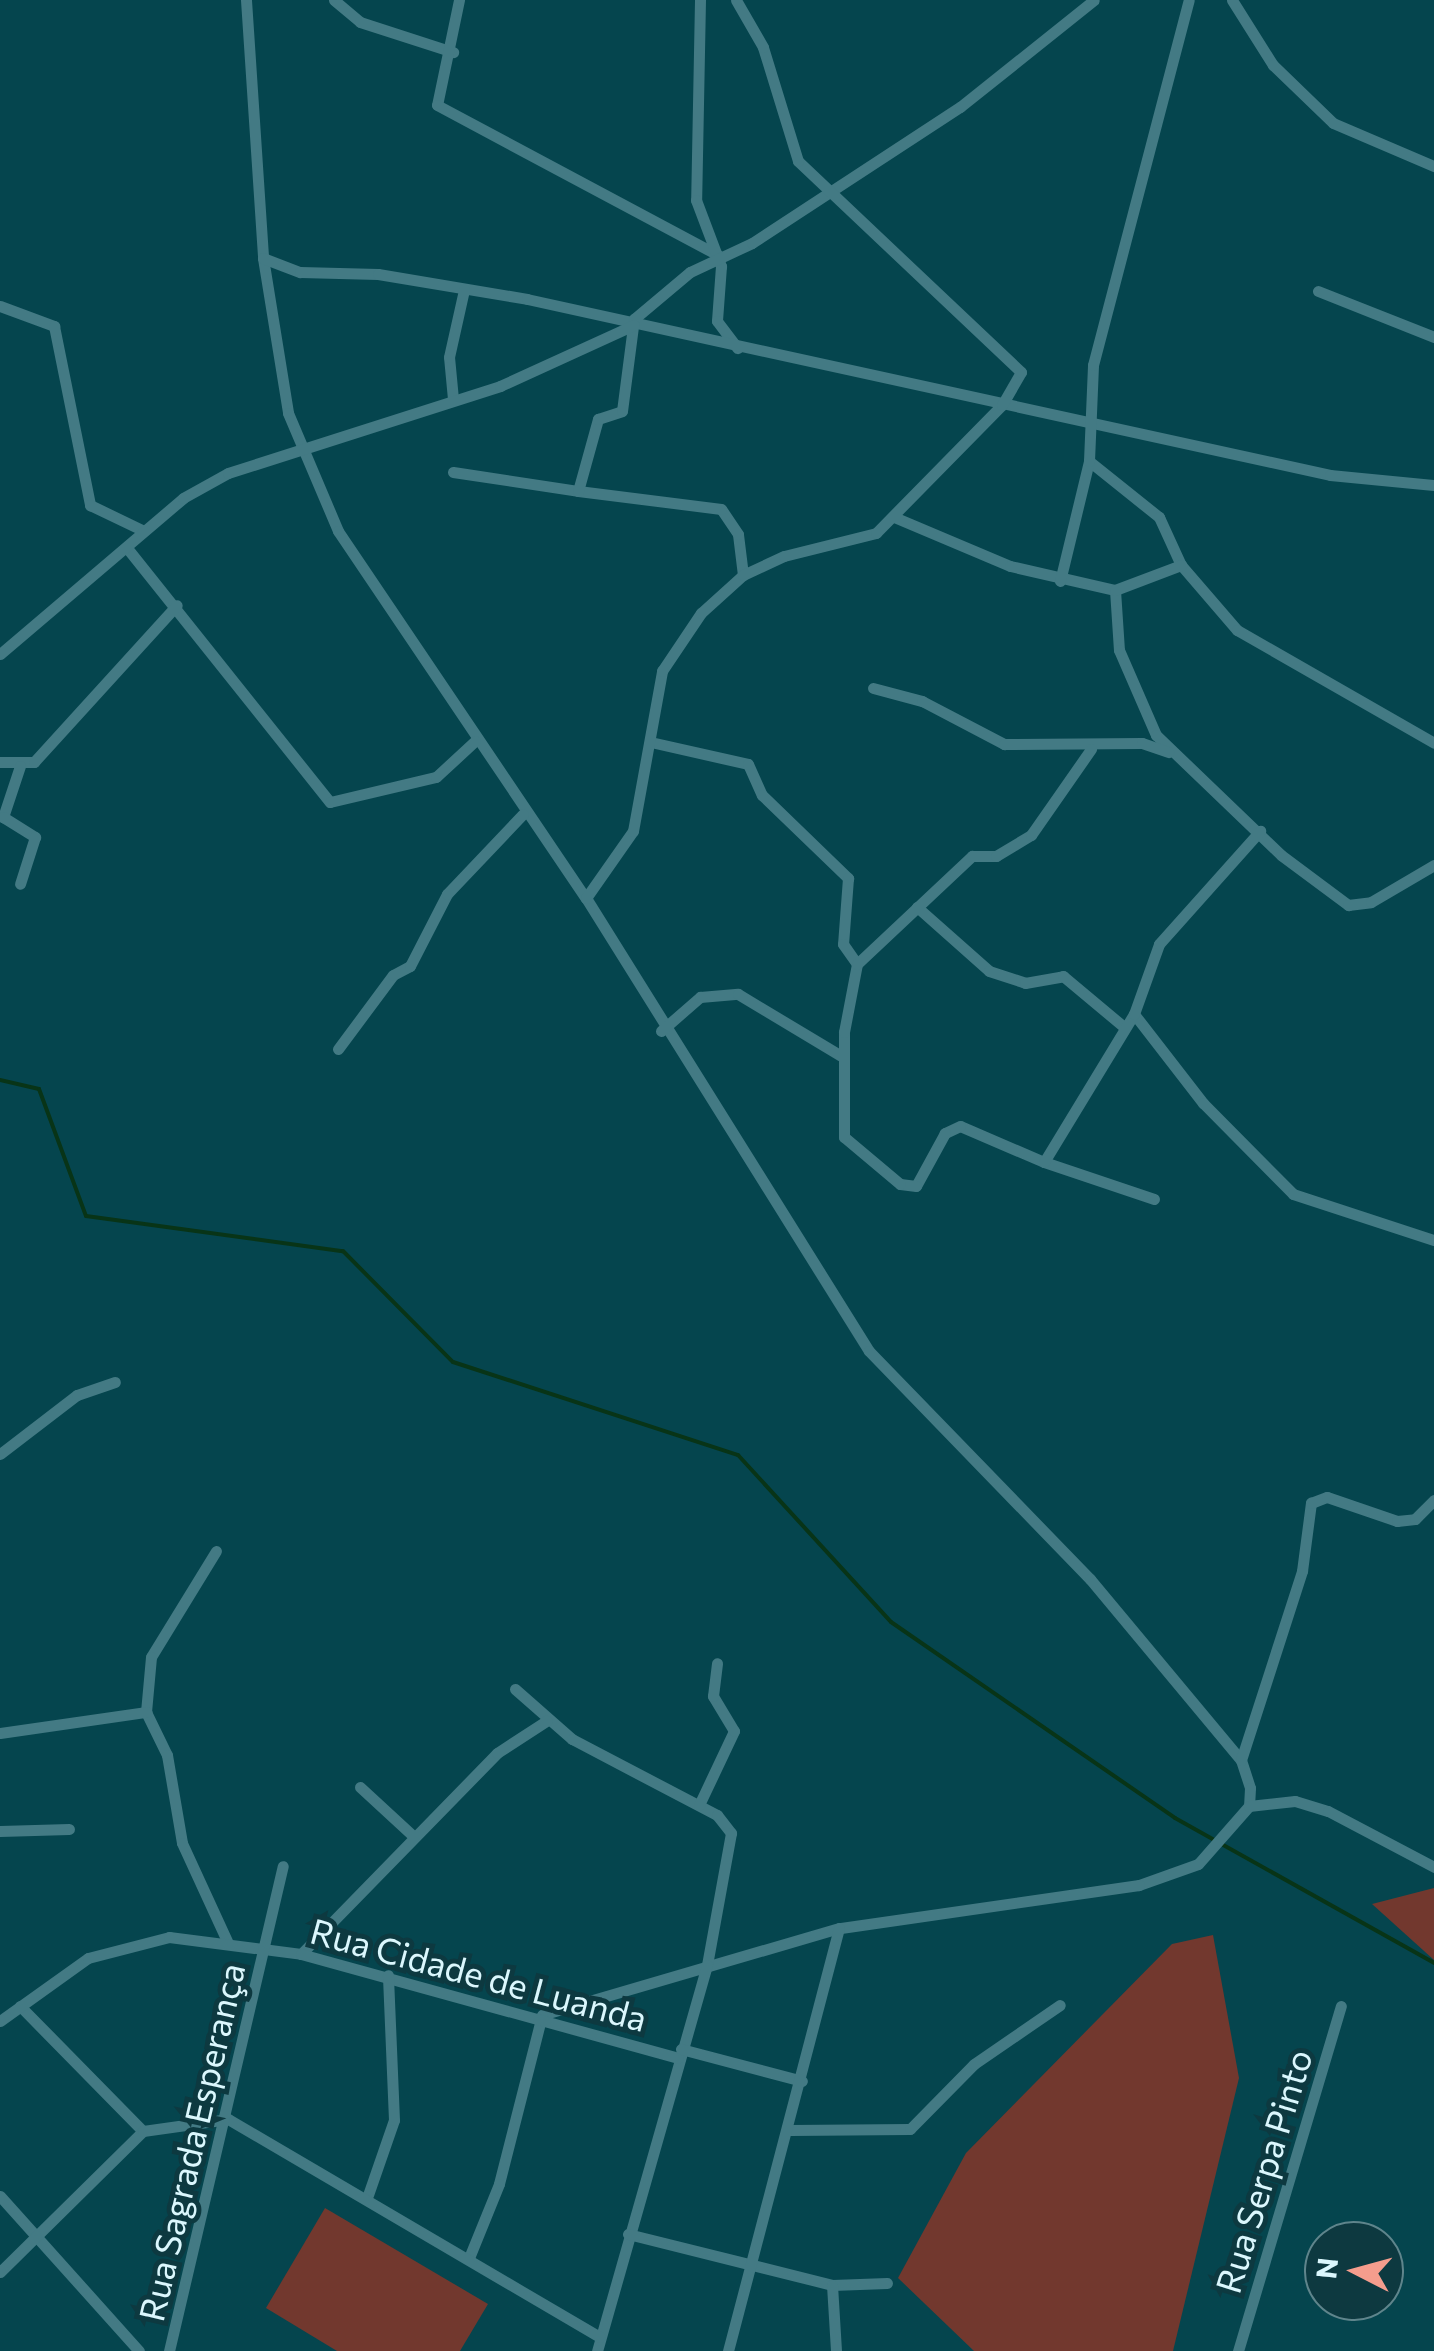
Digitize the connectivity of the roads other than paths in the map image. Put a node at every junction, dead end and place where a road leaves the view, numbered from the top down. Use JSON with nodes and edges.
{"nodes":[{"id":1,"x":246,"y":0,"type":"edge"},
{"id":2,"x":334,"y":0,"type":"edge"},
{"id":3,"x":459,"y":0,"type":"edge"},
{"id":4,"x":700,"y":0,"type":"edge"},
{"id":5,"x":736,"y":0,"type":"edge"},
{"id":6,"x":1094,"y":0,"type":"edge"},
{"id":7,"x":1189,"y":0,"type":"edge"},
{"id":8,"x":1232,"y":0,"type":"edge"},
{"id":9,"x":452,"y":52,"type":"junction"},
{"id":10,"x":1434,"y":166,"type":"edge"},
{"id":11,"x":824,"y":188,"type":"junction"},
{"id":12,"x":718,"y":255,"type":"junction"},
{"id":13,"x":263,"y":258,"type":"junction"},
{"id":14,"x":464,"y":290,"type":"junction"},
{"id":15,"x":1318,"y":291,"type":"dead end"},
{"id":16,"x":0,"y":306,"type":"edge"},
{"id":17,"x":634,"y":326,"type":"junction"},
{"id":18,"x":1434,"y":337,"type":"edge"},
{"id":19,"x":736,"y":348,"type":"junction"},
{"id":20,"x":453,"y":399,"type":"junction"},
{"id":21,"x":1002,"y":405,"type":"junction"},
{"id":22,"x":1085,"y":419,"type":"junction"},
{"id":23,"x":297,"y":446,"type":"junction"},
{"id":24,"x":1090,"y":461,"type":"junction"},
{"id":25,"x":453,"y":472,"type":"dead end"},
{"id":26,"x":1434,"y":485,"type":"edge"},
{"id":27,"x":578,"y":491,"type":"junction"},
{"id":28,"x":894,"y":517,"type":"junction"},
{"id":29,"x":142,"y":530,"type":"junction"},
{"id":30,"x":127,"y":548,"type":"junction"},
{"id":31,"x":1181,"y":565,"type":"junction"},
{"id":32,"x":743,"y":576,"type":"junction"},
{"id":33,"x":1060,"y":581,"type":"junction"},
{"id":34,"x":1115,"y":590,"type":"junction"},
{"id":35,"x":177,"y":605,"type":"junction"},
{"id":36,"x":0,"y":654,"type":"edge"},
{"id":37,"x":872,"y":688,"type":"dead end"},
{"id":38,"x":475,"y":740,"type":"junction"},
{"id":39,"x":656,"y":743,"type":"junction"},
{"id":40,"x":1434,"y":743,"type":"edge"},
{"id":41,"x":1091,"y":749,"type":"junction"},
{"id":42,"x":1176,"y":756,"type":"junction"},
{"id":43,"x":0,"y":762,"type":"edge"},
{"id":44,"x":20,"y":766,"type":"junction"},
{"id":45,"x":523,"y":814,"type":"junction"},
{"id":46,"x":1260,"y":831,"type":"junction"},
{"id":47,"x":1434,"y":865,"type":"edge"},
{"id":48,"x":20,"y":884,"type":"dead end"},
{"id":49,"x":586,"y":898,"type":"junction"},
{"id":50,"x":917,"y":907,"type":"junction"},
{"id":51,"x":857,"y":964,"type":"junction"},
{"id":52,"x":1134,"y":1014,"type":"junction"},
{"id":53,"x":1124,"y":1027,"type":"junction"},
{"id":54,"x":662,"y":1032,"type":"junction"},
{"id":55,"x":338,"y":1049,"type":"dead end"},
{"id":56,"x":842,"y":1056,"type":"junction"},
{"id":57,"x":1044,"y":1162,"type":"junction"},
{"id":58,"x":1154,"y":1199,"type":"dead end"},
{"id":59,"x":1434,"y":1240,"type":"edge"},
{"id":60,"x":115,"y":1382,"type":"dead end"},
{"id":61,"x":0,"y":1454,"type":"edge"},
{"id":62,"x":1434,"y":1500,"type":"edge"},
{"id":63,"x":216,"y":1551,"type":"dead end"},
{"id":64,"x":717,"y":1663,"type":"dead end"},
{"id":65,"x":515,"y":1689,"type":"dead end"},
{"id":66,"x":146,"y":1712,"type":"junction"},
{"id":67,"x":546,"y":1722,"type":"junction"},
{"id":68,"x":0,"y":1733,"type":"edge"},
{"id":69,"x":1241,"y":1760,"type":"junction"},
{"id":70,"x":360,"y":1787,"type":"dead end"},
{"id":71,"x":699,"y":1805,"type":"junction"},
{"id":72,"x":1249,"y":1806,"type":"junction"},
{"id":73,"x":69,"y":1829,"type":"dead end"},
{"id":74,"x":0,"y":1831,"type":"edge"},
{"id":75,"x":411,"y":1834,"type":"junction"},
{"id":76,"x":283,"y":1866,"type":"dead end"},
{"id":77,"x":1434,"y":1867,"type":"edge"},
{"id":78,"x":840,"y":1928,"type":"junction"},
{"id":79,"x":228,"y":1943,"type":"junction"},
{"id":80,"x":266,"y":1946,"type":"junction"},
{"id":81,"x":301,"y":1954,"type":"junction"},
{"id":82,"x":708,"y":1965,"type":"junction"},
{"id":83,"x":388,"y":1975,"type":"junction"},
{"id":84,"x":1060,"y":2004,"type":"dead end"},
{"id":85,"x":20,"y":2006,"type":"junction"},
{"id":86,"x":1341,"y":2006,"type":"dead end"},
{"id":87,"x":542,"y":2016,"type":"junction"},
{"id":88,"x":0,"y":2020,"type":"edge"},
{"id":89,"x":679,"y":2054,"type":"junction"},
{"id":90,"x":802,"y":2081,"type":"junction"},
{"id":91,"x":228,"y":2118,"type":"junction"},
{"id":92,"x":790,"y":2130,"type":"junction"},
{"id":93,"x":143,"y":2131,"type":"junction"},
{"id":94,"x":368,"y":2195,"type":"junction"},
{"id":95,"x":0,"y":2196,"type":"edge"},
{"id":96,"x":34,"y":2231,"type":"junction"},
{"id":97,"x":628,"y":2234,"type":"junction"},
{"id":98,"x":469,"y":2258,"type":"junction"},
{"id":99,"x":752,"y":2265,"type":"junction"},
{"id":100,"x":0,"y":2272,"type":"edge"},
{"id":101,"x":886,"y":2283,"type":"dead end"},
{"id":102,"x":832,"y":2285,"type":"junction"},
{"id":103,"x":600,"y":2337,"type":"junction"},
{"id":104,"x":139,"y":2351,"type":"edge"},
{"id":105,"x":169,"y":2351,"type":"edge"},
{"id":106,"x":597,"y":2351,"type":"edge"},
{"id":107,"x":728,"y":2351,"type":"edge"},
{"id":108,"x":836,"y":2351,"type":"edge"},
{"id":109,"x":1238,"y":2351,"type":"edge"}],
"edges":[{"from":1,"to":13,"type":"street"},
{"from":2,"to":9,"type":"street"},
{"from":3,"to":9,"type":"street"},
{"from":4,"to":12,"type":"street"},
{"from":5,"to":11,"type":"street"},
{"from":6,"to":11,"type":"street"},
{"from":7,"to":22,"type":"street"},
{"from":8,"to":10,"type":"street"},
{"from":9,"to":12,"type":"street"},
{"from":11,"to":12,"type":"street"},
{"from":11,"to":21,"type":"street"},
{"from":12,"to":17,"type":"street"},
{"from":12,"to":19,"type":"street"},
{"from":13,"to":14,"type":"street"},
{"from":13,"to":23,"type":"street"},
{"from":14,"to":17,"type":"street"},
{"from":14,"to":20,"type":"street"},
{"from":15,"to":18,"type":"street"},
{"from":16,"to":29,"type":"street"},
{"from":17,"to":19,"type":"street"},
{"from":17,"to":20,"type":"street"},
{"from":17,"to":27,"type":"street"},
{"from":19,"to":21,"type":"street"},
{"from":20,"to":23,"type":"street"},
{"from":21,"to":22,"type":"street"},
{"from":21,"to":28,"type":"street"},
{"from":22,"to":24,"type":"street"},
{"from":22,"to":26,"type":"street"},
{"from":23,"to":29,"type":"street"},
{"from":23,"to":38,"type":"street"},
{"from":24,"to":31,"type":"street"},
{"from":24,"to":33,"type":"street"},
{"from":25,"to":27,"type":"street"},
{"from":27,"to":32,"type":"street"},
{"from":28,"to":32,"type":"street"},
{"from":28,"to":33,"type":"street"},
{"from":29,"to":30,"type":"street"},
{"from":30,"to":35,"type":"street"},
{"from":30,"to":36,"type":"street"},
{"from":31,"to":34,"type":"street"},
{"from":31,"to":40,"type":"street"},
{"from":32,"to":39,"type":"street"},
{"from":33,"to":34,"type":"street"},
{"from":34,"to":42,"type":"street"},
{"from":35,"to":38,"type":"street"},
{"from":35,"to":44,"type":"street"},
{"from":37,"to":41,"type":"street"},
{"from":38,"to":45,"type":"street"},
{"from":39,"to":49,"type":"street"},
{"from":39,"to":51,"type":"street"},
{"from":41,"to":42,"type":"street"},
{"from":41,"to":50,"type":"street"},
{"from":42,"to":46,"type":"street"},
{"from":43,"to":44,"type":"street"},
{"from":44,"to":48,"type":"street"},
{"from":45,"to":49,"type":"street"},
{"from":45,"to":55,"type":"street"},
{"from":46,"to":47,"type":"street"},
{"from":46,"to":52,"type":"street"},
{"from":49,"to":54,"type":"street"},
{"from":50,"to":51,"type":"street"},
{"from":50,"to":53,"type":"street"},
{"from":51,"to":56,"type":"street"},
{"from":52,"to":53,"type":"street"},
{"from":52,"to":59,"type":"street"},
{"from":53,"to":57,"type":"street"},
{"from":54,"to":56,"type":"street"},
{"from":54,"to":69,"type":"street"},
{"from":56,"to":57,"type":"street"},
{"from":57,"to":58,"type":"street"},
{"from":60,"to":61,"type":"street"},
{"from":62,"to":69,"type":"street"},
{"from":63,"to":66,"type":"street"},
{"from":64,"to":71,"type":"street"},
{"from":65,"to":67,"type":"street"},
{"from":66,"to":68,"type":"street"},
{"from":66,"to":79,"type":"street"},
{"from":67,"to":71,"type":"street"},
{"from":67,"to":75,"type":"street"},
{"from":69,"to":72,"type":"street"},
{"from":70,"to":75,"type":"street"},
{"from":71,"to":82,"type":"street"},
{"from":72,"to":77,"type":"street"},
{"from":72,"to":78,"type":"street"},
{"from":73,"to":74,"type":"street"},
{"from":75,"to":81,"type":"street"},
{"from":76,"to":80,"type":"street","name":"Rua Sagrada Esperança"},
{"from":78,"to":82,"type":"street"},
{"from":78,"to":90,"type":"street"},
{"from":79,"to":80,"type":"street","name":"Rua Cidade de Luanda"},
{"from":79,"to":85,"type":"street","name":"Rua Cidade de Luanda"},
{"from":80,"to":81,"type":"street","name":"Rua Cidade de Luanda"},
{"from":80,"to":91,"type":"street","name":"Rua Sagrada Esperança"},
{"from":81,"to":83,"type":"street","name":"Rua Cidade de Luanda"},
{"from":82,"to":87,"type":"street"},
{"from":82,"to":89,"type":"street"},
{"from":83,"to":87,"type":"street","name":"Rua Cidade de Luanda"},
{"from":83,"to":94,"type":"street"},
{"from":84,"to":92,"type":"street"},
{"from":85,"to":88,"type":"street","name":"Rua Cidade de Luanda"},
{"from":85,"to":93,"type":"street"},
{"from":86,"to":109,"type":"street","name":"Rua Serpa Pinto"},
{"from":87,"to":89,"type":"street","name":"Rua Cidade de Luanda"},
{"from":87,"to":98,"type":"street"},
{"from":89,"to":90,"type":"street","name":"Rua Cidade de Luanda"},
{"from":89,"to":97,"type":"street"},
{"from":90,"to":92,"type":"street"},
{"from":91,"to":93,"type":"street"},
{"from":91,"to":94,"type":"street"},
{"from":91,"to":105,"type":"street","name":"Rua Sagrada Esperança"},
{"from":92,"to":99,"type":"street"},
{"from":93,"to":96,"type":"street"},
{"from":94,"to":98,"type":"street"},
{"from":95,"to":96,"type":"street"},
{"from":96,"to":100,"type":"street"},
{"from":96,"to":104,"type":"street"},
{"from":97,"to":99,"type":"street"},
{"from":97,"to":103,"type":"street"},
{"from":98,"to":103,"type":"street"},
{"from":99,"to":102,"type":"street"},
{"from":99,"to":107,"type":"street"},
{"from":101,"to":102,"type":"street"},
{"from":102,"to":108,"type":"street"},
{"from":103,"to":106,"type":"street"}]}
